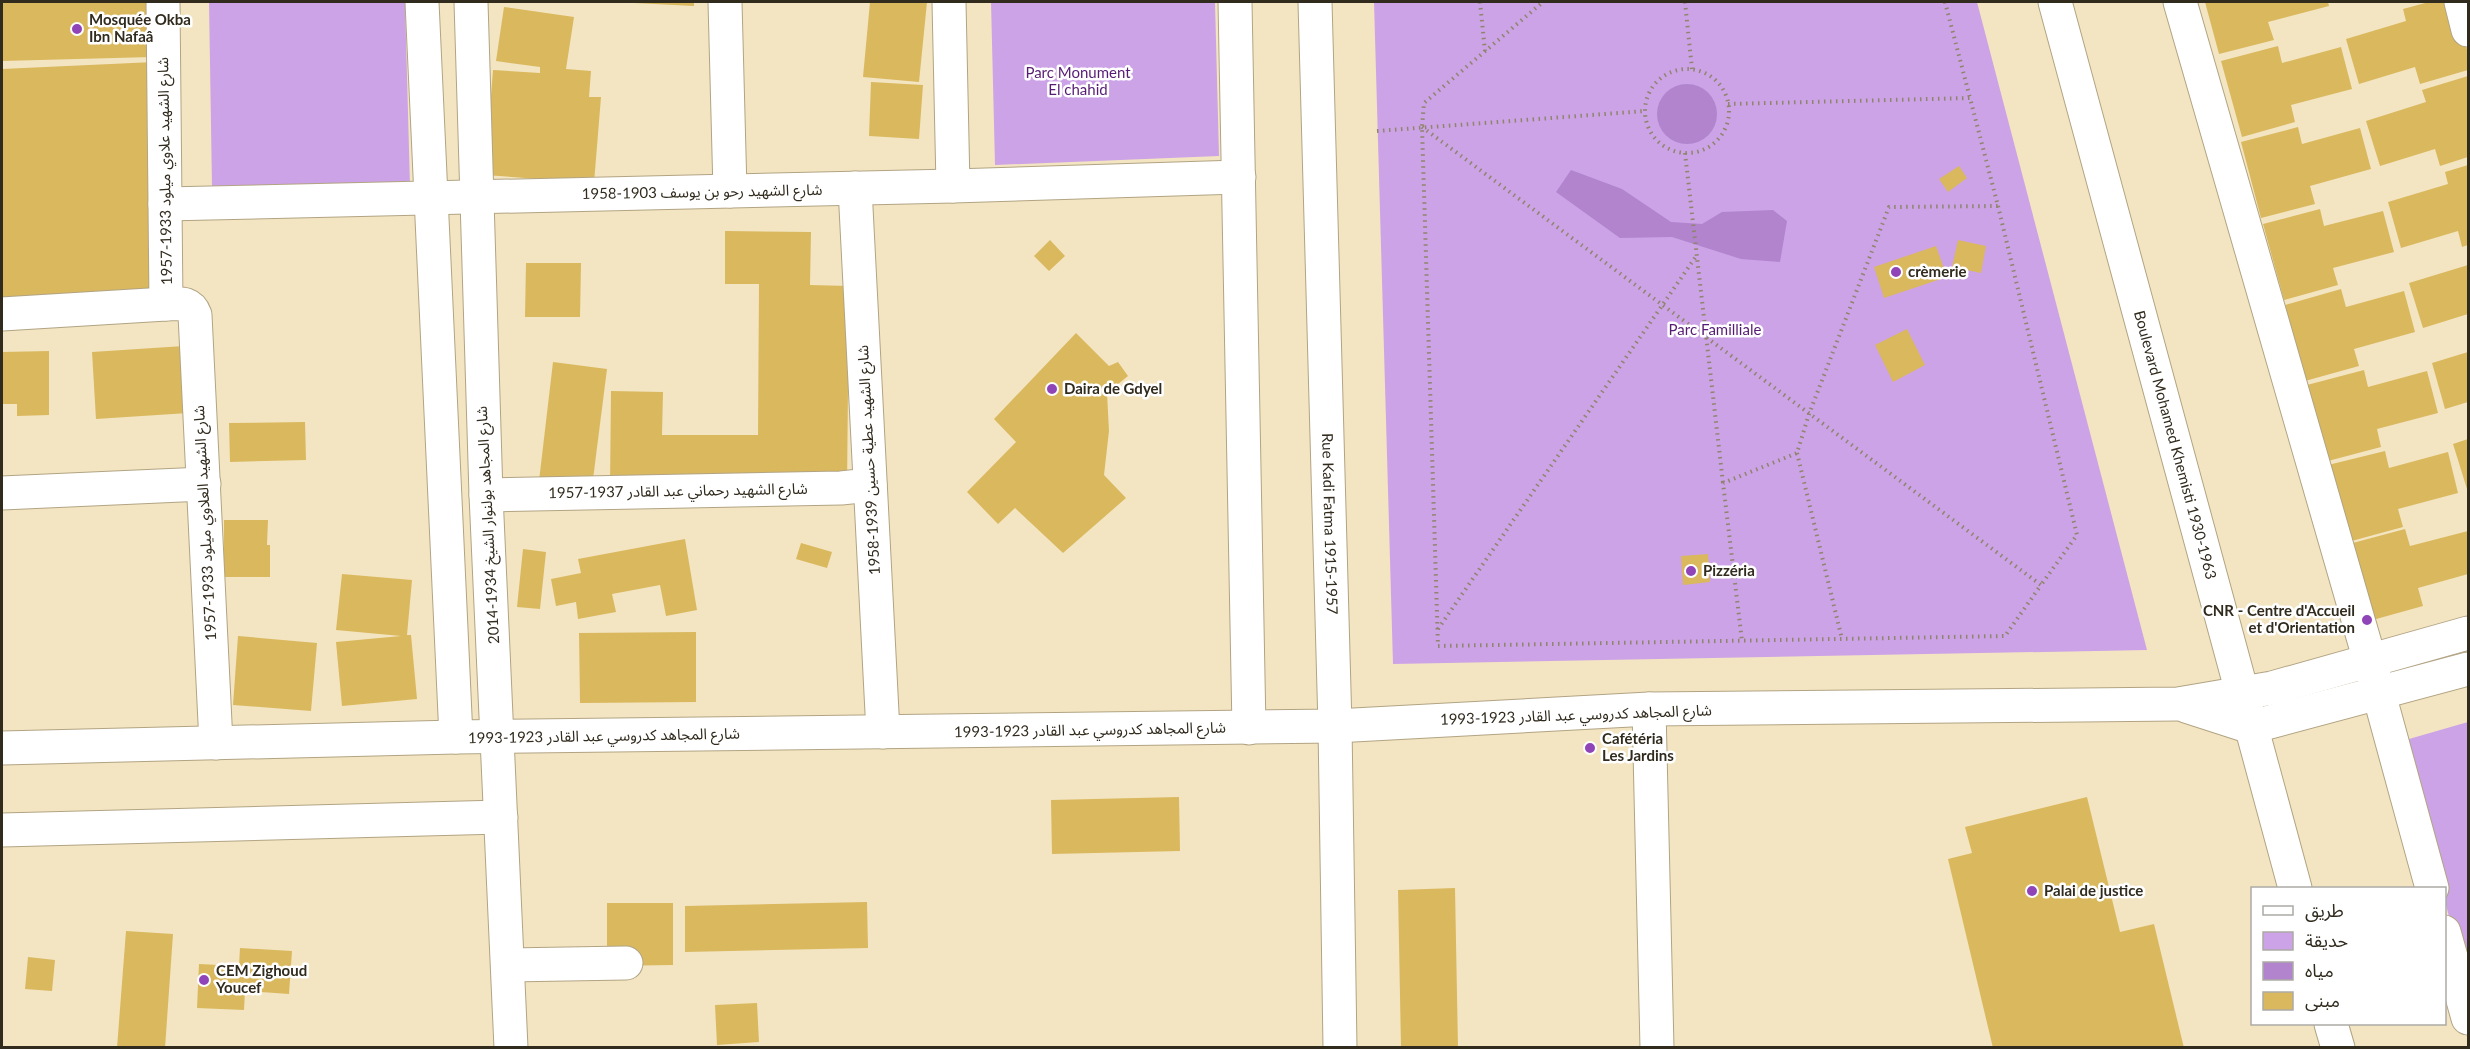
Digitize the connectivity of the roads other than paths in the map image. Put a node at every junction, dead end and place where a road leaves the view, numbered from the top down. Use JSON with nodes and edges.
{"nodes":[{"id":1,"x":163,"y":2,"type":"edge"},
{"id":2,"x":422,"y":2,"type":"edge"},
{"id":3,"x":471,"y":2,"type":"edge"},
{"id":4,"x":725,"y":2,"type":"edge"},
{"id":5,"x":949,"y":2,"type":"edge"},
{"id":6,"x":1235,"y":2,"type":"edge"},
{"id":7,"x":1315,"y":2,"type":"edge"},
{"id":8,"x":2055,"y":2,"type":"edge"},
{"id":9,"x":2180,"y":2,"type":"edge"},
{"id":10,"x":2461,"y":2,"type":"edge"},
{"id":11,"x":2469,"y":30,"type":"edge"},
{"id":12,"x":1239,"y":177,"type":"junction"},
{"id":13,"x":953,"y":186,"type":"junction"},
{"id":14,"x":855,"y":188,"type":"junction"},
{"id":15,"x":730,"y":191,"type":"junction"},
{"id":16,"x":475,"y":197,"type":"junction"},
{"id":17,"x":430,"y":198,"type":"junction"},
{"id":18,"x":165,"y":204,"type":"junction"},
{"id":19,"x":178,"y":305,"type":"junction"},
{"id":20,"x":2,"y":314,"type":"edge"},
{"id":21,"x":204,"y":484,"type":"junction"},
{"id":22,"x":870,"y":485,"type":"junction"},
{"id":23,"x":2,"y":493,"type":"edge"},
{"id":24,"x":486,"y":495,"type":"junction"},
{"id":25,"x":2469,"y":633,"type":"edge"},
{"id":26,"x":2370,"y":661,"type":"junction"},
{"id":27,"x":2469,"y":669,"type":"edge"},
{"id":28,"x":2378,"y":693,"type":"junction"},
{"id":29,"x":2242,"y":694,"type":"junction"},
{"id":30,"x":2178,"y":704,"type":"junction"},
{"id":31,"x":1649,"y":709,"type":"junction"},
{"id":32,"x":1335,"y":726,"type":"junction"},
{"id":33,"x":2251,"y":727,"type":"junction"},
{"id":34,"x":1249,"y":728,"type":"junction"},
{"id":35,"x":883,"y":732,"type":"junction"},
{"id":36,"x":456,"y":737,"type":"junction"},
{"id":37,"x":498,"y":738,"type":"junction"},
{"id":38,"x":216,"y":743,"type":"junction"},
{"id":39,"x":2,"y":748,"type":"edge"},
{"id":40,"x":501,"y":817,"type":"junction"},
{"id":41,"x":2,"y":830,"type":"edge"},
{"id":42,"x":2295,"y":887,"type":"edge"},
{"id":43,"x":2432,"y":887,"type":"edge"},
{"id":44,"x":2446,"y":934,"type":"edge"},
{"id":45,"x":626,"y":963,"type":"dead end"},
{"id":46,"x":508,"y":965,"type":"junction"},
{"id":47,"x":2462,"y":970,"type":"edge"},
{"id":48,"x":2469,"y":1018,"type":"edge"},
{"id":49,"x":2332,"y":1025,"type":"edge"},
{"id":50,"x":512,"y":1047,"type":"edge"},
{"id":51,"x":1340,"y":1047,"type":"edge"},
{"id":52,"x":1657,"y":1047,"type":"edge"},
{"id":53,"x":2338,"y":1047,"type":"edge"}],
"edges":[{"from":1,"to":18,"type":"street","name":"شارع الشهيد علاوي ميلود 1933-1957"},
{"from":2,"to":17,"type":"street"},
{"from":3,"to":16,"type":"street","name":"شارع المجاهد بولنوار الشيخ 1934-2014"},
{"from":4,"to":15,"type":"street"},
{"from":5,"to":13,"type":"street"},
{"from":6,"to":12,"type":"street"},
{"from":7,"to":32,"type":"street","name":"Rue Kadi Fatma 1915-1957"},
{"from":8,"to":29,"type":"street","name":"Boulevard Mohamed Khemisti 1930-1963"},
{"from":9,"to":26,"type":"street"},
{"from":10,"to":11,"type":"street"},
{"from":12,"to":13,"type":"street","name":"شارع الشهيد رحو بن يوسف 1903-1958"},
{"from":12,"to":34,"type":"street"},
{"from":13,"to":14,"type":"street","name":"شارع الشهيد رحو بن يوسف 1903-1958"},
{"from":14,"to":15,"type":"street","name":"شارع الشهيد رحو بن يوسف 1903-1958"},
{"from":14,"to":22,"type":"street","name":"شارع الشهيد عطية حسين 1939-1958"},
{"from":15,"to":16,"type":"street","name":"شارع الشهيد رحو بن يوسف 1903-1958"},
{"from":16,"to":17,"type":"street","name":"شارع الشهيد رحو بن يوسف 1903-1958"},
{"from":16,"to":24,"type":"street","name":"شارع المجاهد بولنوار الشيخ 1934-2014"},
{"from":17,"to":18,"type":"street","name":"شارع الشهيد رحو بن يوسف 1903-1958"},
{"from":17,"to":36,"type":"street"},
{"from":18,"to":19,"type":"street","name":"شارع الشهيد علاوي ميلود 1933-1957"},
{"from":19,"to":20,"type":"street"},
{"from":19,"to":21,"type":"street","name":"شارع الشهيد العلاوي ميلود 1933-1957"},
{"from":21,"to":23,"type":"street"},
{"from":21,"to":38,"type":"street","name":"شارع الشهيد العلاوي ميلود 1933-1957"},
{"from":22,"to":24,"type":"street","name":"شارع الشهيد رحماني عبد القادر 1937-1957"},
{"from":22,"to":35,"type":"street","name":"شارع الشهيد عطية حسين 1939-1958"},
{"from":24,"to":37,"type":"street","name":"شارع المجاهد بولنوار الشيخ 1934-2014"},
{"from":25,"to":26,"type":"street","name":"شارع المجاهد كدروسي عبد القادر 1923-1993"},
{"from":26,"to":28,"type":"street"},
{"from":26,"to":29,"type":"street","name":"شارع المجاهد كدروسي عبد القادر 1923-1993"},
{"from":27,"to":28,"type":"street"},
{"from":28,"to":33,"type":"street"},
{"from":28,"to":43,"type":"street"},
{"from":29,"to":30,"type":"street","name":"شارع المجاهد كدروسي عبد القادر 1923-1993"},
{"from":29,"to":33,"type":"street","name":"Boulevard Mohamed Khemisti 1930-1963"},
{"from":30,"to":31,"type":"street","name":"شارع المجاهد كدروسي عبد القادر 1923-1993"},
{"from":30,"to":33,"type":"street","name":"شارع المجاهد كدروسي عبد القادر 1923-1993"},
{"from":31,"to":32,"type":"street","name":"شارع المجاهد كدروسي عبد القادر 1923-1993"},
{"from":31,"to":52,"type":"street"},
{"from":32,"to":34,"type":"street","name":"شارع المجاهد كدروسي عبد القادر 1923-1993"},
{"from":32,"to":51,"type":"street","name":"Rue Kadi Fatma 1915-1957"},
{"from":33,"to":42,"type":"street","name":"Boulevard Mohamed Khemisti 1930-1963"},
{"from":34,"to":35,"type":"street","name":"شارع المجاهد كدروسي عبد القادر 1923-1993"},
{"from":35,"to":37,"type":"street","name":"شارع المجاهد كدروسي عبد القادر 1923-1993"},
{"from":36,"to":37,"type":"street","name":"شارع المجاهد كدروسي عبد القادر 1923-1993"},
{"from":36,"to":38,"type":"street","name":"شارع المجاهد كدروسي عبد القادر 1923-1993"},
{"from":37,"to":40,"type":"street","name":"شارع المجاهد بولنوار الشيخ 1934-2014"},
{"from":38,"to":39,"type":"street","name":"شارع المجاهد كدروسي عبد القادر 1923-1993"},
{"from":40,"to":41,"type":"street"},
{"from":40,"to":46,"type":"street","name":"شارع المجاهد بولنوار الشيخ 1934-2014"},
{"from":44,"to":47,"type":"street"},
{"from":45,"to":46,"type":"street"},
{"from":46,"to":50,"type":"street","name":"شارع المجاهد بولنوار الشيخ 1934-2014"},
{"from":47,"to":48,"type":"street"},
{"from":49,"to":53,"type":"street"}]}
